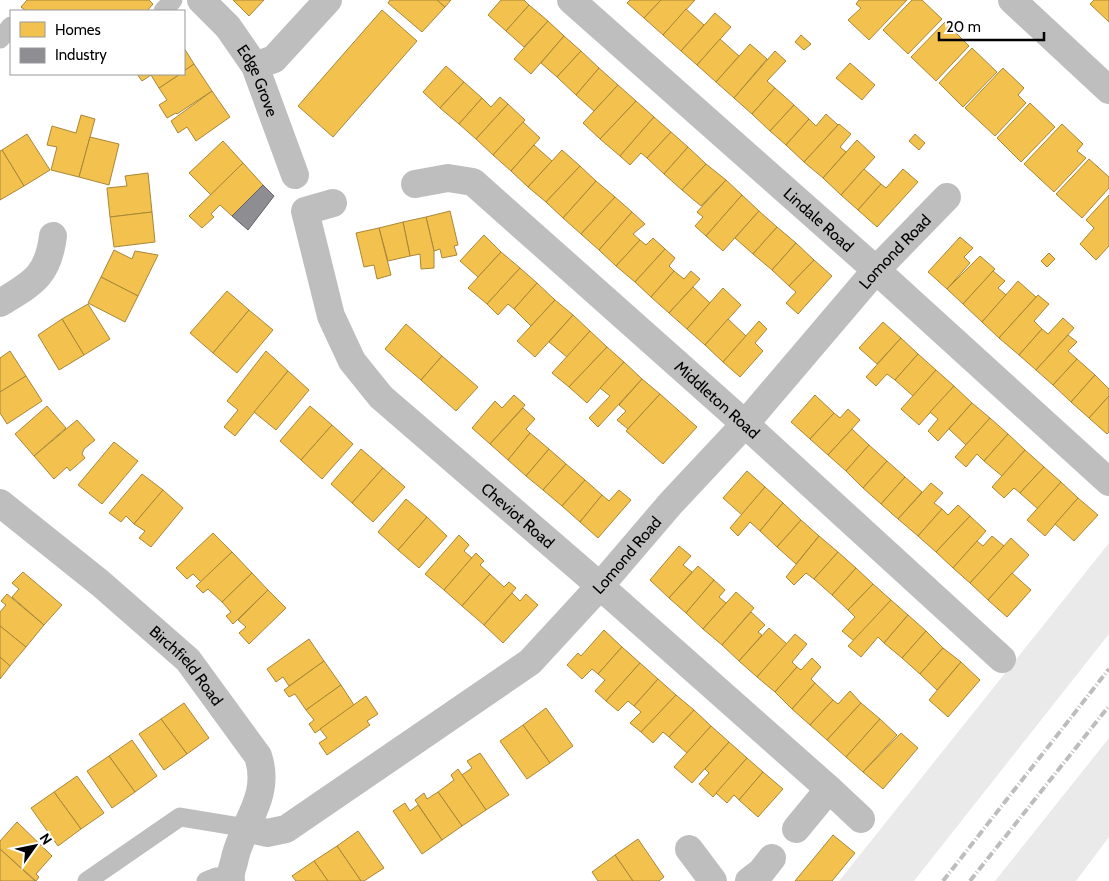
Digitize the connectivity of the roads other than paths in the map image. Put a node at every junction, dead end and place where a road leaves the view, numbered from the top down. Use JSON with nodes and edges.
{"nodes":[{"id":1,"x":173,"y":0,"type":"edge"},
{"id":2,"x":201,"y":0,"type":"edge"},
{"id":3,"x":328,"y":0,"type":"edge"},
{"id":4,"x":571,"y":0,"type":"edge"},
{"id":5,"x":1012,"y":0,"type":"edge"},
{"id":6,"x":164,"y":10,"type":"edge"},
{"id":7,"x":10,"y":27,"type":"edge"},
{"id":8,"x":0,"y":39,"type":"edge"},
{"id":9,"x":256,"y":66,"type":"junction"},
{"id":10,"x":1109,"y":90,"type":"edge"},
{"id":11,"x":294,"y":175,"type":"dead end"},
{"id":12,"x":415,"y":184,"type":"dead end"},
{"id":13,"x":948,"y":197,"type":"dead end"},
{"id":14,"x":334,"y":203,"type":"dead end"},
{"id":15,"x":53,"y":236,"type":"dead end"},
{"id":16,"x":876,"y":270,"type":"junction"},
{"id":17,"x":0,"y":303,"type":"edge"},
{"id":18,"x":746,"y":424,"type":"junction"},
{"id":19,"x":1109,"y":482,"type":"edge"},
{"id":20,"x":0,"y":504,"type":"edge"},
{"id":21,"x":600,"y":586,"type":"junction"},
{"id":22,"x":1002,"y":659,"type":"dead end"},
{"id":23,"x":829,"y":789,"type":"junction"},
{"id":24,"x":861,"y":819,"type":"dead end"},
{"id":25,"x":247,"y":828,"type":"junction"},
{"id":26,"x":796,"y":829,"type":"dead end"},
{"id":27,"x":689,"y":849,"type":"dead end"},
{"id":28,"x":222,"y":880,"type":"edge"},
{"id":29,"x":87,"y":881,"type":"edge"},
{"id":30,"x":713,"y":881,"type":"edge"}],
"edges":[{"from":1,"to":6,"type":"lane"},
{"from":2,"to":9,"type":"street","name":"Edge Grove"},
{"from":3,"to":9,"type":"street"},
{"from":4,"to":16,"type":"street","name":"Lindale Road"},
{"from":5,"to":10,"type":"street"},
{"from":7,"to":8,"type":"lane"},
{"from":9,"to":11,"type":"street","name":"Edge Grove"},
{"from":12,"to":18,"type":"street","name":"Middleton Road"},
{"from":13,"to":16,"type":"street","name":"Lomond Road"},
{"from":14,"to":21,"type":"street","name":"Cheviot Road"},
{"from":15,"to":17,"type":"street"},
{"from":16,"to":18,"type":"street","name":"Lomond Road"},
{"from":16,"to":19,"type":"street","name":"Lindale Road"},
{"from":18,"to":21,"type":"street","name":"Lomond Road"},
{"from":18,"to":22,"type":"street","name":"Middleton Road"},
{"from":20,"to":25,"type":"street","name":"Birchfield Road"},
{"from":21,"to":23,"type":"street","name":"Cheviot Road"},
{"from":21,"to":25,"type":"street","name":"Lomond Road"},
{"from":23,"to":24,"type":"street","name":"Cheviot Road"},
{"from":23,"to":26,"type":"street"},
{"from":25,"to":28,"type":"street","name":"Birchfield Road"},
{"from":25,"to":29,"type":"lane"},
{"from":27,"to":30,"type":"street"}]}
